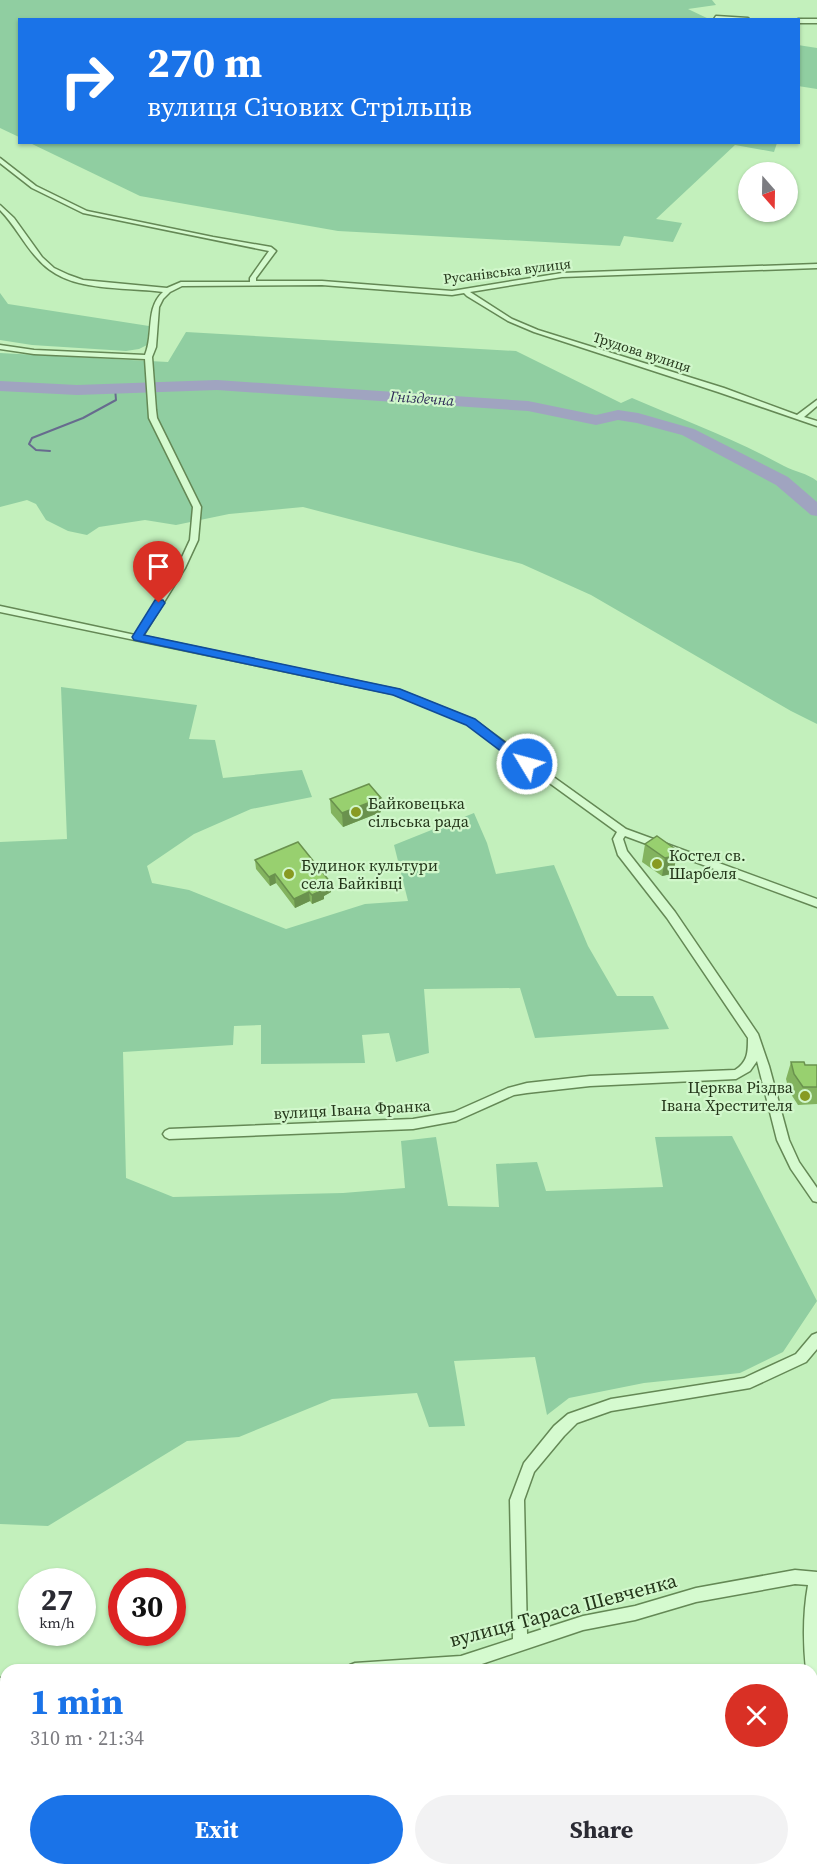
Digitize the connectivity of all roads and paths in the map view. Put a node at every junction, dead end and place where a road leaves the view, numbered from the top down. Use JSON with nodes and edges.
{"nodes":[{"id":1,"x":800,"y":21,"type":"edge"},
{"id":2,"x":817,"y":21,"type":"edge"},
{"id":3,"x":0,"y":160,"type":"edge"},
{"id":4,"x":0,"y":207,"type":"edge"},
{"id":5,"x":817,"y":266,"type":"edge"},
{"id":6,"x":254,"y":282,"type":"junction"},
{"id":7,"x":166,"y":291,"type":"junction"},
{"id":8,"x":466,"y":291,"type":"junction"},
{"id":9,"x":0,"y":347,"type":"edge"},
{"id":10,"x":148,"y":357,"type":"junction"},
{"id":11,"x":817,"y":402,"type":"edge"},
{"id":12,"x":799,"y":417,"type":"junction"},
{"id":13,"x":817,"y":424,"type":"edge"},
{"id":14,"x":0,"y":609,"type":"edge"},
{"id":15,"x":138,"y":637,"type":"junction"},
{"id":16,"x":623,"y":831,"type":"junction"},
{"id":17,"x":817,"y":903,"type":"edge"},
{"id":18,"x":754,"y":1037,"type":"junction"},
{"id":19,"x":169,"y":1134,"type":"dead end"},
{"id":20,"x":817,"y":1197,"type":"edge"},
{"id":21,"x":817,"y":1339,"type":"edge"},
{"id":22,"x":817,"y":1579,"type":"edge"},
{"id":23,"x":520,"y":1644,"type":"junction"},
{"id":24,"x":446,"y":1664,"type":"edge"},
{"id":25,"x":812,"y":1664,"type":"edge"}],
"edges":[{"from":1,"to":2,"type":"street"},
{"from":3,"to":6,"type":"street"},
{"from":4,"to":7,"type":"street"},
{"from":5,"to":8,"type":"street","name":"Русанівська вулиця"},
{"from":6,"to":7,"type":"street","name":"Русанівська вулиця"},
{"from":6,"to":8,"type":"street","name":"Русанівська вулиця"},
{"from":7,"to":10,"type":"street"},
{"from":8,"to":12,"type":"street","name":"Трудова вулиця"},
{"from":9,"to":10,"type":"street"},
{"from":10,"to":15,"type":"street"},
{"from":11,"to":12,"type":"street"},
{"from":12,"to":13,"type":"street","name":"Трудова вулиця"},
{"from":14,"to":15,"type":"street"},
{"from":15,"to":16,"type":"street"},
{"from":16,"to":17,"type":"street"},
{"from":16,"to":18,"type":"street"},
{"from":18,"to":19,"type":"street","name":"вулиця Івана Франка"},
{"from":18,"to":20,"type":"street"},
{"from":21,"to":23,"type":"street"},
{"from":22,"to":23,"type":"street","name":"вулиця Тараса Шевченка"},
{"from":22,"to":25,"type":"street"},
{"from":23,"to":24,"type":"street","name":"вулиця Тараса Шевченка"}]}
